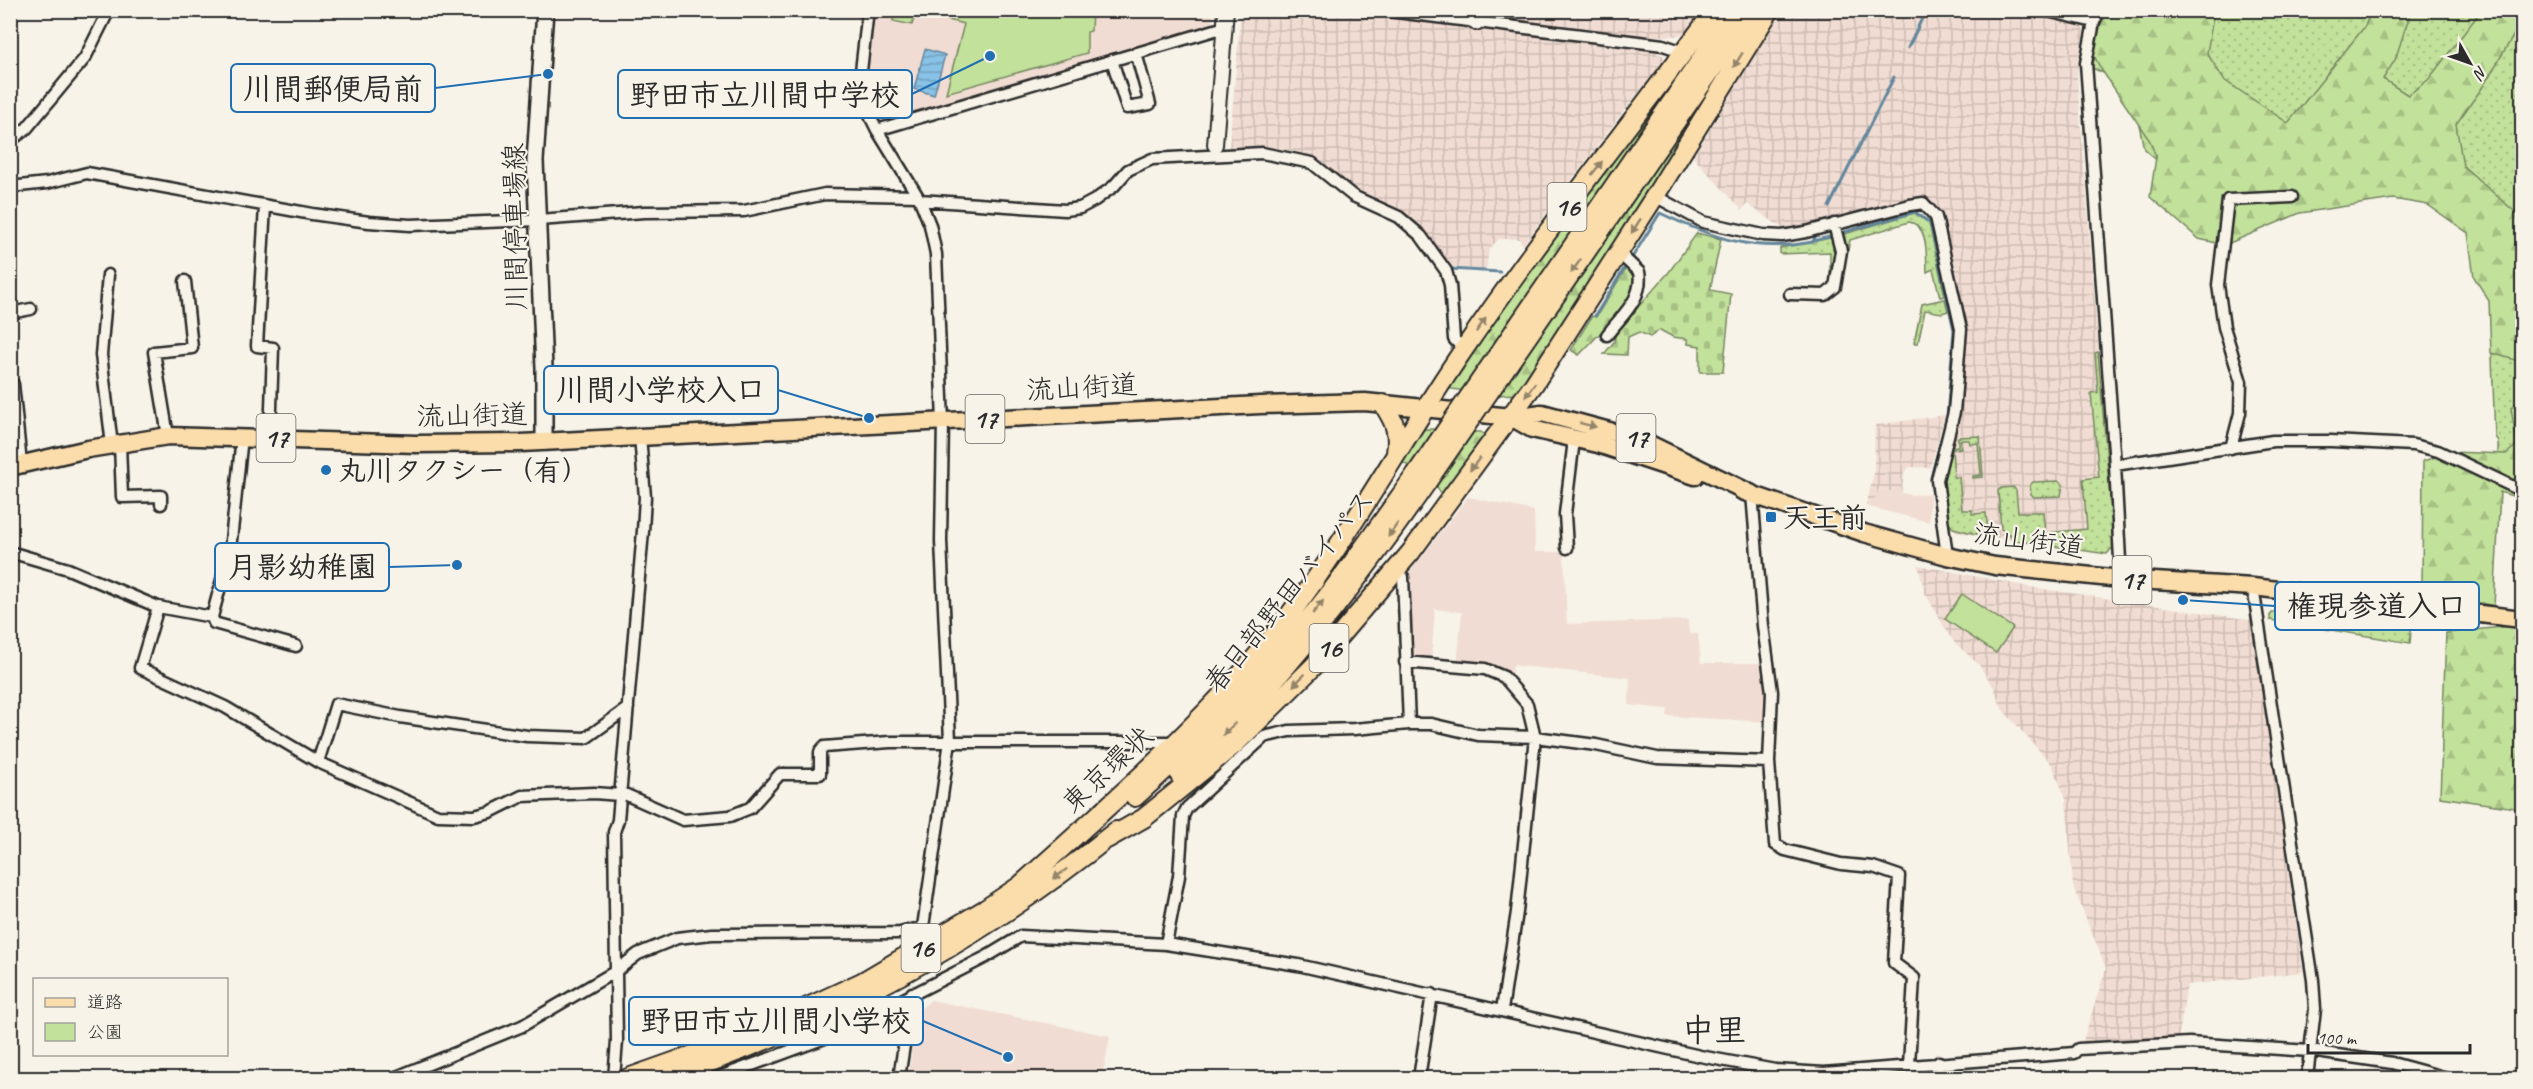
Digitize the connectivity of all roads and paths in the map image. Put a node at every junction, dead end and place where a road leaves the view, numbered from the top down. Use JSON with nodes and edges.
{"nodes":[{"id":1,"x":109,"y":10,"type":"edge"},
{"id":2,"x":545,"y":10,"type":"edge"},
{"id":3,"x":868,"y":10,"type":"edge"},
{"id":4,"x":1226,"y":10,"type":"edge"},
{"id":5,"x":1380,"y":10,"type":"edge"},
{"id":6,"x":1715,"y":10,"type":"edge"},
{"id":7,"x":1735,"y":10,"type":"edge"},
{"id":8,"x":1752,"y":10,"type":"edge"},
{"id":9,"x":1770,"y":10,"type":"edge"},
{"id":10,"x":2043,"y":10,"type":"edge"},
{"id":11,"x":2100,"y":10,"type":"edge"},
{"id":12,"x":1478,"y":16,"type":"edge"},
{"id":13,"x":2094,"y":22,"type":"junction"},
{"id":14,"x":1225,"y":27,"type":"junction"},
{"id":15,"x":1684,"y":52,"type":"junction"},
{"id":16,"x":1136,"y":53,"type":"junction"},
{"id":17,"x":1112,"y":60,"type":"junction"},
{"id":18,"x":1675,"y":110,"type":"junction"},
{"id":19,"x":877,"y":130,"type":"junction"},
{"id":20,"x":10,"y":141,"type":"edge"},
{"id":21,"x":1215,"y":145,"type":"dead end"},
{"id":22,"x":10,"y":187,"type":"edge"},
{"id":23,"x":1655,"y":196,"type":"junction"},
{"id":24,"x":2292,"y":197,"type":"dead end"},
{"id":25,"x":919,"y":198,"type":"junction"},
{"id":26,"x":266,"y":206,"type":"junction"},
{"id":27,"x":539,"y":220,"type":"junction"},
{"id":28,"x":1834,"y":224,"type":"junction"},
{"id":29,"x":1619,"y":253,"type":"junction"},
{"id":30,"x":108,"y":275,"type":"dead end"},
{"id":31,"x":185,"y":281,"type":"dead end"},
{"id":32,"x":1791,"y":294,"type":"dead end"},
{"id":33,"x":31,"y":309,"type":"dead end"},
{"id":34,"x":10,"y":313,"type":"edge"},
{"id":35,"x":1607,"y":335,"type":"dead end"},
{"id":36,"x":1464,"y":350,"type":"junction"},
{"id":37,"x":13,"y":384,"type":"dead end"},
{"id":38,"x":1383,"y":404,"type":"junction"},
{"id":39,"x":1425,"y":408,"type":"junction"},
{"id":40,"x":1511,"y":417,"type":"junction"},
{"id":41,"x":944,"y":422,"type":"junction"},
{"id":42,"x":168,"y":436,"type":"junction"},
{"id":43,"x":640,"y":436,"type":"junction"},
{"id":44,"x":242,"y":437,"type":"junction"},
{"id":45,"x":1572,"y":437,"type":"junction"},
{"id":46,"x":270,"y":438,"type":"junction"},
{"id":47,"x":544,"y":442,"type":"junction"},
{"id":48,"x":116,"y":444,"type":"junction"},
{"id":49,"x":2231,"y":448,"type":"junction"},
{"id":50,"x":1395,"y":455,"type":"junction"},
{"id":51,"x":16,"y":465,"type":"edge"},
{"id":52,"x":2115,"y":465,"type":"junction"},
{"id":53,"x":1421,"y":478,"type":"junction"},
{"id":54,"x":2523,"y":491,"type":"edge"},
{"id":55,"x":1752,"y":494,"type":"junction"},
{"id":56,"x":161,"y":504,"type":"dead end"},
{"id":57,"x":1567,"y":548,"type":"dead end"},
{"id":58,"x":10,"y":552,"type":"edge"},
{"id":59,"x":1947,"y":556,"type":"junction"},
{"id":60,"x":1396,"y":571,"type":"junction"},
{"id":61,"x":2121,"y":579,"type":"junction"},
{"id":62,"x":2253,"y":587,"type":"junction"},
{"id":63,"x":158,"y":607,"type":"junction"},
{"id":64,"x":212,"y":616,"type":"junction"},
{"id":65,"x":2523,"y":619,"type":"edge"},
{"id":66,"x":296,"y":646,"type":"dead end"},
{"id":67,"x":1406,"y":662,"type":"junction"},
{"id":68,"x":628,"y":708,"type":"junction"},
{"id":69,"x":1409,"y":724,"type":"junction"},
{"id":70,"x":1534,"y":737,"type":"junction"},
{"id":71,"x":950,"y":741,"type":"junction"},
{"id":72,"x":1174,"y":742,"type":"junction"},
{"id":73,"x":318,"y":762,"type":"junction"},
{"id":74,"x":1768,"y":762,"type":"junction"},
{"id":75,"x":620,"y":793,"type":"junction"},
{"id":76,"x":1107,"y":839,"type":"junction"},
{"id":77,"x":1013,"y":892,"type":"junction"},
{"id":78,"x":1166,"y":944,"type":"junction"},
{"id":79,"x":616,"y":971,"type":"junction"},
{"id":80,"x":912,"y":993,"type":"junction"},
{"id":81,"x":1432,"y":994,"type":"junction"},
{"id":82,"x":1502,"y":1010,"type":"junction"},
{"id":83,"x":2310,"y":1051,"type":"junction"},
{"id":84,"x":1939,"y":1062,"type":"junction"},
{"id":85,"x":1909,"y":1065,"type":"junction"},
{"id":86,"x":394,"y":1078,"type":"edge"},
{"id":87,"x":614,"y":1078,"type":"edge"},
{"id":88,"x":628,"y":1078,"type":"edge"},
{"id":89,"x":666,"y":1078,"type":"edge"},
{"id":90,"x":717,"y":1078,"type":"edge"},
{"id":91,"x":899,"y":1078,"type":"edge"},
{"id":92,"x":1419,"y":1078,"type":"edge"},
{"id":93,"x":1944,"y":1078,"type":"edge"},
{"id":94,"x":2307,"y":1078,"type":"edge"},
{"id":95,"x":2447,"y":1078,"type":"edge"}],
"edges":[{"from":1,"to":20,"type":"street"},
{"from":2,"to":27,"type":"main road","name":"川間停車場線"},
{"from":3,"to":19,"type":"street"},
{"from":4,"to":14,"type":"street"},
{"from":5,"to":12,"type":"street"},
{"from":6,"to":15,"type":"highway","number":"16"},
{"from":7,"to":18,"type":"highway","name":"春日部野田バイパス","number":"16"},
{"from":8,"to":18,"type":"highway","name":"春日部野田バイパス","number":"16"},
{"from":9,"to":23,"type":"highway","number":"16","one_way":true},
{"from":10,"to":13,"type":"street"},
{"from":11,"to":13,"type":"street"},
{"from":12,"to":15,"type":"street"},
{"from":13,"to":52,"type":"street"},
{"from":14,"to":16,"type":"street"},
{"from":14,"to":21,"type":"street"},
{"from":36,"to":15,"type":"highway","number":"16","one_way":true},
{"from":16,"to":17,"type":"street"},
{"from":16,"to":17,"type":"street"},
{"from":17,"to":19,"type":"street"},
{"from":18,"to":53,"type":"highway","name":"春日部野田バイパス","number":"16","bridge":true},
{"from":19,"to":25,"type":"street"},
{"from":22,"to":26,"type":"street"},
{"from":23,"to":28,"type":"street"},
{"from":23,"to":29,"type":"highway","number":"16","one_way":true},
{"from":24,"to":49,"type":"street"},
{"from":25,"to":27,"type":"street"},
{"from":25,"to":36,"type":"street"},
{"from":25,"to":41,"type":"street"},
{"from":26,"to":27,"type":"street"},
{"from":26,"to":46,"type":"street"},
{"from":27,"to":47,"type":"main road","name":"川間停車場線"},
{"from":28,"to":32,"type":"street"},
{"from":28,"to":59,"type":"street"},
{"from":29,"to":35,"type":"street"},
{"from":29,"to":40,"type":"highway","number":"16","one_way":true},
{"from":30,"to":48,"type":"street"},
{"from":31,"to":42,"type":"street"},
{"from":33,"to":34,"type":"street"},
{"from":36,"to":39,"type":"highway","number":"16"},
{"from":37,"to":51,"type":"street"},
{"from":38,"to":39,"type":"main road","name":"流山街道","number":"17"},
{"from":38,"to":41,"type":"main road","name":"流山街道","number":"17"},
{"from":38,"to":50,"type":"highway"},
{"from":39,"to":40,"type":"main road","name":"流山街道","number":"17"},
{"from":39,"to":50,"type":"highway","number":"16"},
{"from":40,"to":45,"type":"main road","name":"流山街道","number":"17"},
{"from":40,"to":55,"type":"main road","name":"流山街道","number":"17","one_way":true},
{"from":40,"to":60,"type":"highway","number":"16","one_way":true},
{"from":41,"to":43,"type":"main road","name":"流山街道","number":"17"},
{"from":41,"to":71,"type":"street"},
{"from":42,"to":44,"type":"main road","name":"流山街道","number":"17"},
{"from":42,"to":48,"type":"main road","name":"流山街道","number":"17"},
{"from":43,"to":47,"type":"main road","name":"流山街道","number":"17"},
{"from":43,"to":68,"type":"street"},
{"from":44,"to":46,"type":"main road","name":"流山街道","number":"17"},
{"from":44,"to":64,"type":"street"},
{"from":45,"to":55,"type":"main road","name":"流山街道","number":"17"},
{"from":45,"to":57,"type":"street"},
{"from":46,"to":47,"type":"main road","name":"流山街道","number":"17"},
{"from":48,"to":51,"type":"main road","name":"流山街道","number":"17"},
{"from":48,"to":56,"type":"street"},
{"from":49,"to":52,"type":"street"},
{"from":49,"to":54,"type":"street"},
{"from":50,"to":72,"type":"highway","name":"東京環状","number":"16"},
{"from":52,"to":61,"type":"street"},
{"from":53,"to":76,"type":"highway","name":"春日部野田バイパス","number":"16","one_way":true},
{"from":77,"to":53,"type":"highway","name":"春日部野田バイパス","number":"16","one_way":true},
{"from":55,"to":59,"type":"main road","name":"流山街道","number":"17"},
{"from":55,"to":74,"type":"street"},
{"from":58,"to":63,"type":"street"},
{"from":59,"to":61,"type":"main road","name":"流山街道","number":"17"},
{"from":60,"to":67,"type":"street"},
{"from":60,"to":76,"type":"highway","number":"16","one_way":true},
{"from":61,"to":62,"type":"main road","name":"流山街道","number":"17"},
{"from":62,"to":65,"type":"main road","name":"流山街道","number":"17"},
{"from":62,"to":83,"type":"street"},
{"from":63,"to":64,"type":"street"},
{"from":63,"to":73,"type":"street"},
{"from":64,"to":66,"type":"street"},
{"from":67,"to":69,"type":"street"},
{"from":67,"to":70,"type":"street"},
{"from":68,"to":73,"type":"street"},
{"from":68,"to":75,"type":"street"},
{"from":69,"to":70,"type":"street"},
{"from":69,"to":78,"type":"street"},
{"from":70,"to":74,"type":"street"},
{"from":70,"to":82,"type":"street"},
{"from":71,"to":72,"type":"street"},
{"from":71,"to":75,"type":"street"},
{"from":71,"to":79,"type":"street"},
{"from":72,"to":77,"type":"highway","name":"東京環状","number":"16"},
{"from":73,"to":75,"type":"street"},
{"from":74,"to":85,"type":"street"},
{"from":75,"to":79,"type":"street"},
{"from":76,"to":89,"type":"highway","name":"春日部野田バイパス","number":"16","one_way":true},
{"from":77,"to":88,"type":"highway","name":"春日部野田バイパス","number":"16"},
{"from":78,"to":80,"type":"street"},
{"from":78,"to":81,"type":"street"},
{"from":79,"to":86,"type":"street"},
{"from":79,"to":87,"type":"street"},
{"from":80,"to":90,"type":"street"},
{"from":80,"to":91,"type":"street"},
{"from":81,"to":82,"type":"street"},
{"from":81,"to":92,"type":"street"},
{"from":82,"to":85,"type":"street"},
{"from":83,"to":84,"type":"street"},
{"from":83,"to":94,"type":"street"},
{"from":83,"to":95,"type":"street"},
{"from":84,"to":85,"type":"street"},
{"from":84,"to":93,"type":"street"}]}
